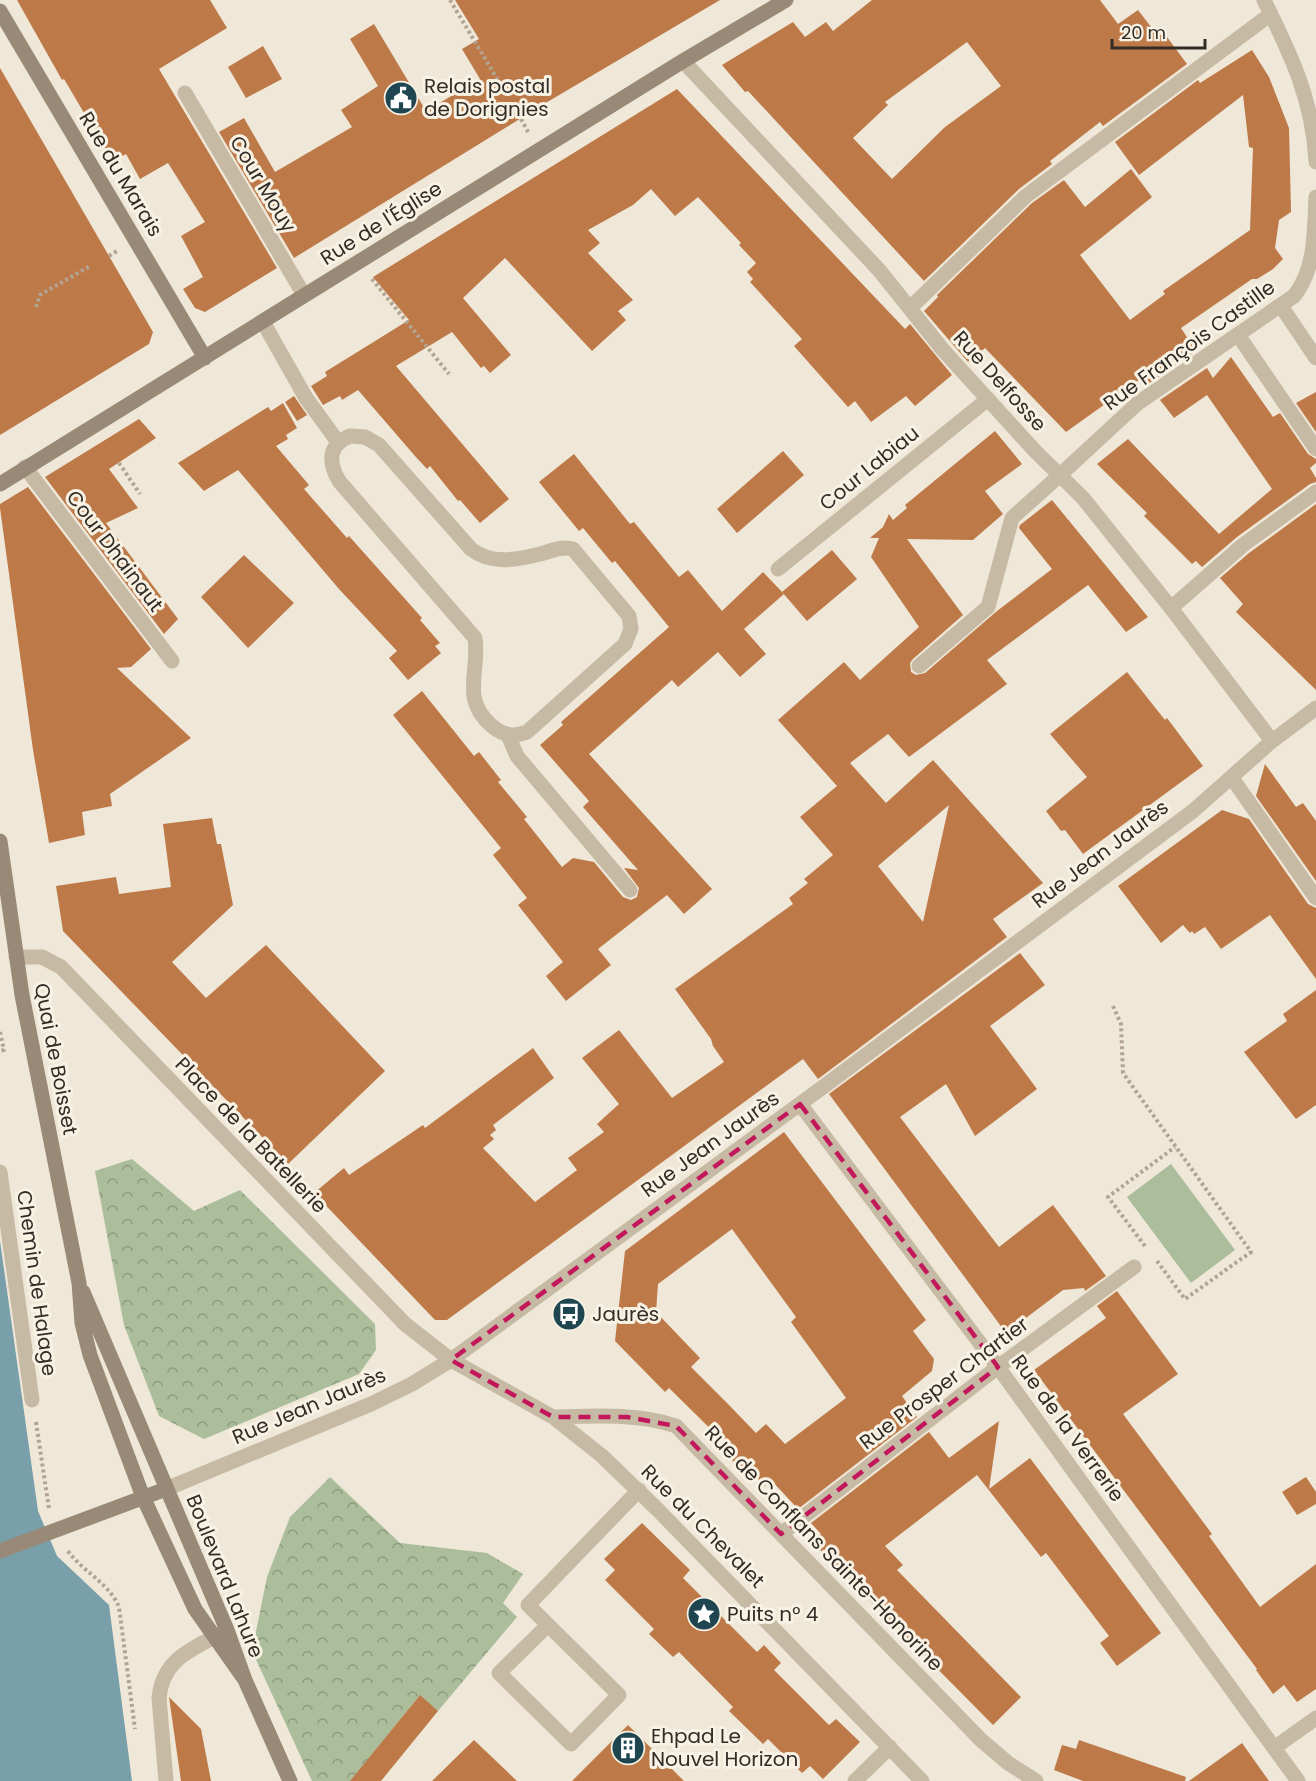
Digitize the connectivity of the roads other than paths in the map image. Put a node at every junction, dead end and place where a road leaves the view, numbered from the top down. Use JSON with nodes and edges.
{"nodes":[{"id":1,"x":786,"y":0,"type":"edge"},
{"id":2,"x":1264,"y":0,"type":"edge"},
{"id":3,"x":0,"y":11,"type":"edge"},
{"id":4,"x":1271,"y":14,"type":"junction"},
{"id":5,"x":683,"y":61,"type":"junction"},
{"id":6,"x":185,"y":93,"type":"dead end"},
{"id":7,"x":1316,"y":162,"type":"edge"},
{"id":8,"x":1316,"y":197,"type":"edge"},
{"id":9,"x":304,"y":295,"type":"junction"},
{"id":10,"x":1281,"y":306,"type":"junction"},
{"id":11,"x":910,"y":308,"type":"junction"},
{"id":12,"x":263,"y":322,"type":"junction"},
{"id":13,"x":1238,"y":335,"type":"junction"},
{"id":14,"x":205,"y":358,"type":"junction"},
{"id":15,"x":1316,"y":358,"type":"edge"},
{"id":16,"x":988,"y":399,"type":"junction"},
{"id":17,"x":338,"y":442,"type":"junction"},
{"id":18,"x":1316,"y":449,"type":"edge"},
{"id":19,"x":25,"y":468,"type":"junction"},
{"id":20,"x":1060,"y":475,"type":"junction"},
{"id":21,"x":0,"y":484,"type":"edge"},
{"id":22,"x":1316,"y":492,"type":"edge"},
{"id":23,"x":778,"y":569,"type":"dead end"},
{"id":24,"x":1171,"y":609,"type":"junction"},
{"id":25,"x":172,"y":660,"type":"dead end"},
{"id":26,"x":919,"y":666,"type":"dead end"},
{"id":27,"x":1316,"y":708,"type":"edge"},
{"id":28,"x":508,"y":735,"type":"junction"},
{"id":29,"x":1272,"y":741,"type":"junction"},
{"id":30,"x":1232,"y":778,"type":"junction"},
{"id":31,"x":0,"y":841,"type":"edge"},
{"id":32,"x":630,"y":891,"type":"dead end"},
{"id":33,"x":1316,"y":898,"type":"edge"},
{"id":34,"x":16,"y":957,"type":"junction"},
{"id":35,"x":800,"y":1104,"type":"junction"},
{"id":36,"x":0,"y":1172,"type":"edge"},
{"id":37,"x":1134,"y":1267,"type":"dead end"},
{"id":38,"x":79,"y":1283,"type":"junction"},
{"id":39,"x":451,"y":1360,"type":"junction"},
{"id":40,"x":998,"y":1366,"type":"junction"},
{"id":41,"x":32,"y":1400,"type":"dead end"},
{"id":42,"x":553,"y":1417,"type":"junction"},
{"id":43,"x":166,"y":1489,"type":"junction"},
{"id":44,"x":639,"y":1490,"type":"junction"},
{"id":45,"x":143,"y":1497,"type":"junction"},
{"id":46,"x":781,"y":1534,"type":"junction"},
{"id":47,"x":0,"y":1551,"type":"edge"},
{"id":48,"x":548,"y":1625,"type":"junction"},
{"id":49,"x":220,"y":1634,"type":"junction"},
{"id":50,"x":1316,"y":1718,"type":"edge"},
{"id":51,"x":890,"y":1747,"type":"junction"},
{"id":52,"x":1274,"y":1748,"type":"junction"},
{"id":53,"x":165,"y":1781,"type":"edge"},
{"id":54,"x":290,"y":1781,"type":"edge"},
{"id":55,"x":855,"y":1781,"type":"edge"},
{"id":56,"x":922,"y":1781,"type":"edge"},
{"id":57,"x":1036,"y":1781,"type":"edge"},
{"id":58,"x":1298,"y":1781,"type":"edge"}],
"edges":[{"from":1,"to":5,"type":"main road","name":"Rue de l'Église"},
{"from":2,"to":4,"type":"street"},
{"from":3,"to":14,"type":"main road","name":"Rue du Marais"},
{"from":4,"to":7,"type":"street"},
{"from":4,"to":11,"type":"street"},
{"from":5,"to":9,"type":"main road","name":"Rue de l'Église"},
{"from":5,"to":11,"type":"street","name":"Rue Delfosse"},
{"from":6,"to":9,"type":"street","name":"Cour Mouy"},
{"from":8,"to":10,"type":"street","name":"Rue François Castille"},
{"from":9,"to":12,"type":"main road","name":"Rue de l'Église"},
{"from":10,"to":13,"type":"street","name":"Rue François Castille"},
{"from":10,"to":15,"type":"street"},
{"from":11,"to":16,"type":"street","name":"Rue Delfosse"},
{"from":12,"to":14,"type":"main road","name":"Rue de l'Église"},
{"from":12,"to":17,"type":"street"},
{"from":13,"to":18,"type":"street"},
{"from":13,"to":20,"type":"street","name":"Rue François Castille"},
{"from":14,"to":19,"type":"main road","name":"Rue de l'Église"},
{"from":16,"to":20,"type":"street","name":"Rue Delfosse"},
{"from":16,"to":23,"type":"street","name":"Cour Labiau"},
{"from":17,"to":28,"type":"street"},
{"from":17,"to":28,"type":"street"},
{"from":19,"to":21,"type":"main road","name":"Rue de l'Église"},
{"from":19,"to":25,"type":"street","name":"Cour Dhainaut"},
{"from":20,"to":24,"type":"street","name":"Rue Delfosse"},
{"from":20,"to":26,"type":"street","name":"Rue François Castille"},
{"from":22,"to":24,"type":"street"},
{"from":24,"to":29,"type":"street","name":"Rue Delfosse"},
{"from":27,"to":29,"type":"street","name":"Rue Jean Jaurès"},
{"from":28,"to":32,"type":"street"},
{"from":29,"to":30,"type":"street","name":"Rue Jean Jaurès"},
{"from":30,"to":33,"type":"street"},
{"from":30,"to":35,"type":"street","name":"Rue Jean Jaurès"},
{"from":31,"to":34,"type":"main road","name":"Quai de Boisset"},
{"from":34,"to":38,"type":"main road","name":"Quai de Boisset"},
{"from":34,"to":39,"type":"street","name":"Place de la Batellerie"},
{"from":35,"to":39,"type":"street","name":"Rue Jean Jaurès"},
{"from":35,"to":40,"type":"street","name":"Rue de la Verrerie"},
{"from":36,"to":41,"type":"street","name":"Chemin de Halage"},
{"from":37,"to":40,"type":"street","name":"Rue Prosper Chartier"},
{"from":38,"to":43,"type":"main road","name":"Quai de Boisset"},
{"from":38,"to":45,"type":"main road","name":"Quai de Boisset"},
{"from":39,"to":42,"type":"street","name":"Rue du Chevalet"},
{"from":39,"to":43,"type":"street","name":"Rue Jean Jaurès"},
{"from":40,"to":46,"type":"street","name":"Rue Prosper Chartier"},
{"from":40,"to":52,"type":"street","name":"Rue de la Verrerie"},
{"from":42,"to":44,"type":"street","name":"Rue du Chevalet"},
{"from":42,"to":46,"type":"street","name":"Rue de Conflans Sainte-Honorine"},
{"from":43,"to":45,"type":"main road","name":"Rue Jean Jaurès"},
{"from":43,"to":49,"type":"main road","name":"Boulevard Lahure"},
{"from":44,"to":48,"type":"street"},
{"from":44,"to":51,"type":"street","name":"Rue du Chevalet"},
{"from":45,"to":47,"type":"main road","name":"Rue Jean Jaurès"},
{"from":45,"to":49,"type":"main road","name":"Boulevard Lahure"},
{"from":46,"to":57,"type":"street","name":"Rue de Conflans Sainte-Honorine"},
{"from":48,"to":48,"type":"street"},
{"from":49,"to":53,"type":"street"},
{"from":49,"to":54,"type":"main road","name":"Boulevard Lahure"},
{"from":50,"to":52,"type":"street"},
{"from":51,"to":55,"type":"street"},
{"from":51,"to":56,"type":"street","name":"Rue du Chevalet"},
{"from":52,"to":58,"type":"street","name":"Rue de la Verrerie"}]}
